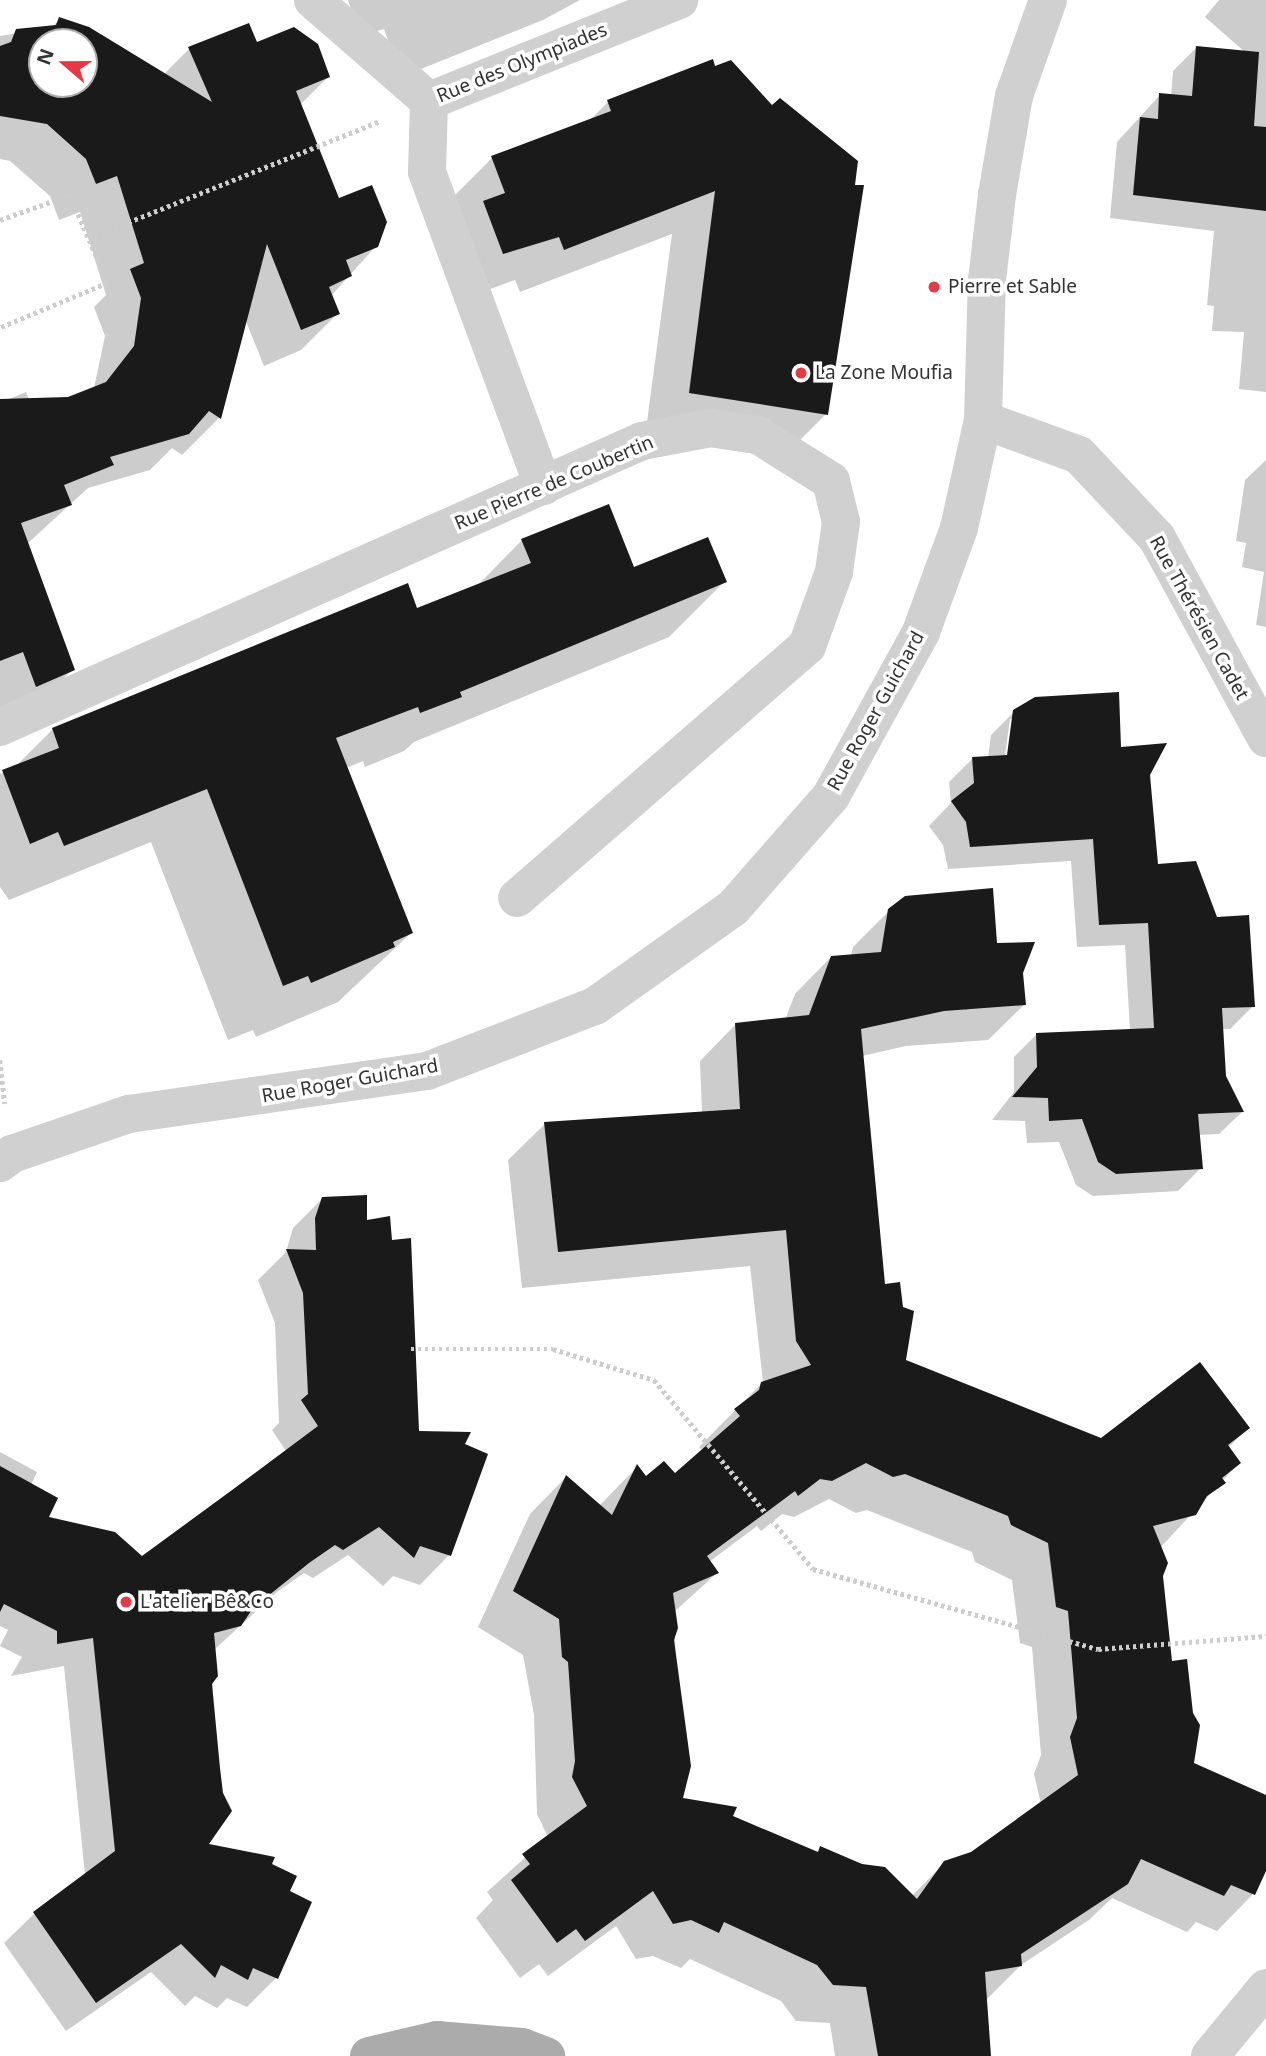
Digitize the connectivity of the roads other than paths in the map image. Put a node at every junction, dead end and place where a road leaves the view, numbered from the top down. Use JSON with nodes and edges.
{"nodes":[{"id":1,"x":313,"y":0,"type":"edge"},
{"id":2,"x":679,"y":0,"type":"edge"},
{"id":3,"x":1048,"y":0,"type":"edge"},
{"id":4,"x":429,"y":101,"type":"junction"},
{"id":5,"x":983,"y":420,"type":"junction"},
{"id":6,"x":543,"y":486,"type":"junction"},
{"id":7,"x":0,"y":727,"type":"edge"},
{"id":8,"x":1266,"y":738,"type":"edge"},
{"id":9,"x":517,"y":898,"type":"dead end"},
{"id":10,"x":0,"y":1163,"type":"edge"},
{"id":11,"x":1266,"y":1988,"type":"edge"},
{"id":12,"x":369,"y":2056,"type":"edge"},
{"id":13,"x":546,"y":2056,"type":"edge"},
{"id":14,"x":1210,"y":2056,"type":"edge"}],
"edges":[{"from":1,"to":4,"type":"street","name":"Rue des Olympiades"},
{"from":2,"to":4,"type":"street","name":"Rue des Olympiades"},
{"from":3,"to":5,"type":"street","name":"Rue Roger Guichard"},
{"from":4,"to":6,"type":"street"},
{"from":5,"to":8,"type":"street","name":"Rue Thérésien Cadet"},
{"from":5,"to":10,"type":"street","name":"Rue Roger Guichard"},
{"from":6,"to":7,"type":"street","name":"Rue Pierre de Coubertin"},
{"from":6,"to":9,"type":"street","name":"Rue Pierre de Coubertin"},
{"from":11,"to":14,"type":"street"},
{"from":12,"to":13,"type":"main road"}]}
